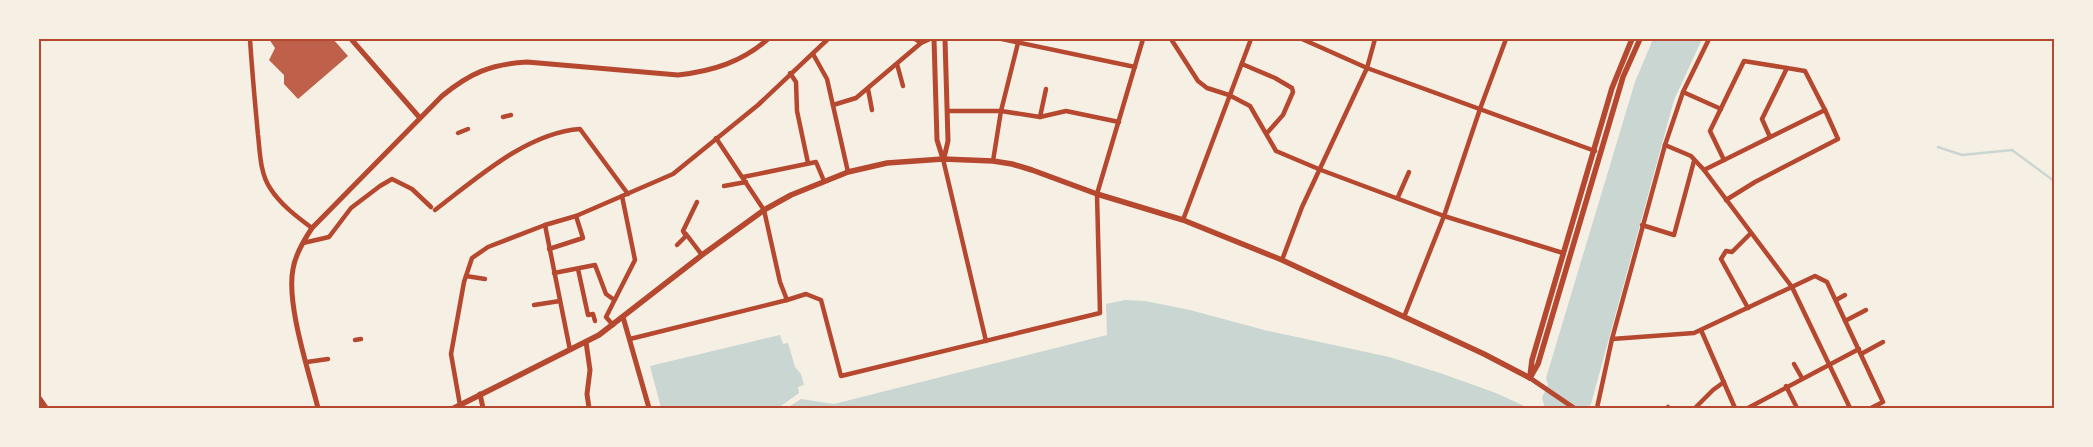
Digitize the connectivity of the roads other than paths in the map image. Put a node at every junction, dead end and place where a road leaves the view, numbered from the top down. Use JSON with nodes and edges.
{"nodes":[{"id":1,"x":250,"y":39,"type":"edge"},
{"id":2,"x":351,"y":39,"type":"edge"},
{"id":3,"x":768,"y":39,"type":"edge"},
{"id":4,"x":828,"y":39,"type":"edge"},
{"id":5,"x":915,"y":39,"type":"edge"},
{"id":6,"x":932,"y":39,"type":"edge"},
{"id":7,"x":946,"y":39,"type":"edge"},
{"id":8,"x":1002,"y":39,"type":"edge"},
{"id":9,"x":1143,"y":39,"type":"edge"},
{"id":10,"x":1171,"y":39,"type":"edge"},
{"id":11,"x":1251,"y":39,"type":"edge"},
{"id":12,"x":1302,"y":39,"type":"edge"},
{"id":13,"x":1375,"y":39,"type":"edge"},
{"id":14,"x":1506,"y":39,"type":"edge"},
{"id":15,"x":1632,"y":39,"type":"edge"},
{"id":16,"x":1640,"y":39,"type":"edge"},
{"id":17,"x":1709,"y":39,"type":"edge"},
{"id":18,"x":1018,"y":41,"type":"edge"},
{"id":19,"x":921,"y":43,"type":"junction"},
{"id":20,"x":813,"y":54,"type":"junction"},
{"id":21,"x":897,"y":64,"type":"junction"},
{"id":22,"x":1242,"y":64,"type":"junction"},
{"id":23,"x":1135,"y":67,"type":"junction"},
{"id":24,"x":1366,"y":68,"type":"junction"},
{"id":25,"x":1787,"y":68,"type":"junction"},
{"id":26,"x":790,"y":74,"type":"junction"},
{"id":27,"x":903,"y":86,"type":"dead end"},
{"id":28,"x":868,"y":89,"type":"junction"},
{"id":29,"x":1046,"y":89,"type":"dead end"},
{"id":30,"x":1683,"y":92,"type":"junction"},
{"id":31,"x":1230,"y":95,"type":"junction"},
{"id":32,"x":833,"y":105,"type":"junction"},
{"id":33,"x":1480,"y":109,"type":"junction"},
{"id":34,"x":1721,"y":109,"type":"junction"},
{"id":35,"x":872,"y":110,"type":"dead end"},
{"id":36,"x":1825,"y":110,"type":"junction"},
{"id":37,"x":948,"y":111,"type":"junction"},
{"id":38,"x":1001,"y":111,"type":"junction"},
{"id":39,"x":510,"y":115,"type":"dead end"},
{"id":40,"x":502,"y":117,"type":"dead end"},
{"id":41,"x":1040,"y":117,"type":"junction"},
{"id":42,"x":420,"y":118,"type":"junction"},
{"id":43,"x":1119,"y":122,"type":"junction"},
{"id":44,"x":468,"y":129,"type":"dead end"},
{"id":45,"x":458,"y":133,"type":"dead end"},
{"id":46,"x":1267,"y":133,"type":"junction"},
{"id":47,"x":1770,"y":137,"type":"junction"},
{"id":48,"x":716,"y":138,"type":"junction"},
{"id":49,"x":1665,"y":145,"type":"junction"},
{"id":50,"x":1594,"y":150,"type":"junction"},
{"id":51,"x":1601,"y":153,"type":"junction"},
{"id":52,"x":943,"y":159,"type":"junction"},
{"id":53,"x":1724,"y":160,"type":"junction"},
{"id":54,"x":993,"y":161,"type":"junction"},
{"id":55,"x":1694,"y":161,"type":"junction"},
{"id":56,"x":808,"y":163,"type":"junction"},
{"id":57,"x":1320,"y":170,"type":"junction"},
{"id":58,"x":1704,"y":170,"type":"junction"},
{"id":59,"x":848,"y":172,"type":"junction"},
{"id":60,"x":1409,"y":172,"type":"dead end"},
{"id":61,"x":742,"y":177,"type":"junction"},
{"id":62,"x":824,"y":181,"type":"junction"},
{"id":63,"x":746,"y":182,"type":"junction"},
{"id":64,"x":724,"y":186,"type":"dead end"},
{"id":65,"x":628,"y":194,"type":"junction"},
{"id":66,"x":1097,"y":194,"type":"junction"},
{"id":67,"x":622,"y":196,"type":"junction"},
{"id":68,"x":1398,"y":197,"type":"junction"},
{"id":69,"x":1726,"y":200,"type":"junction"},
{"id":70,"x":697,"y":202,"type":"dead end"},
{"id":71,"x":764,"y":210,"type":"junction"},
{"id":72,"x":576,"y":216,"type":"junction"},
{"id":73,"x":1444,"y":216,"type":"junction"},
{"id":74,"x":1183,"y":220,"type":"junction"},
{"id":75,"x":545,"y":225,"type":"junction"},
{"id":76,"x":1642,"y":225,"type":"junction"},
{"id":77,"x":312,"y":228,"type":"junction"},
{"id":78,"x":683,"y":231,"type":"junction"},
{"id":79,"x":1751,"y":232,"type":"junction"},
{"id":80,"x":303,"y":243,"type":"junction"},
{"id":81,"x":677,"y":244,"type":"dead end"},
{"id":82,"x":549,"y":249,"type":"junction"},
{"id":83,"x":1563,"y":253,"type":"junction"},
{"id":84,"x":702,"y":255,"type":"junction"},
{"id":85,"x":1282,"y":260,"type":"junction"},
{"id":86,"x":578,"y":269,"type":"junction"},
{"id":87,"x":554,"y":273,"type":"junction"},
{"id":88,"x":466,"y":276,"type":"junction"},
{"id":89,"x":485,"y":279,"type":"dead end"},
{"id":90,"x":1792,"y":287,"type":"junction"},
{"id":91,"x":1846,"y":296,"type":"dead end"},
{"id":92,"x":613,"y":299,"type":"junction"},
{"id":93,"x":787,"y":300,"type":"junction"},
{"id":94,"x":1836,"y":300,"type":"junction"},
{"id":95,"x":560,"y":301,"type":"junction"},
{"id":96,"x":534,"y":306,"type":"dead end"},
{"id":97,"x":1748,"y":308,"type":"junction"},
{"id":98,"x":1866,"y":310,"type":"dead end"},
{"id":99,"x":623,"y":317,"type":"junction"},
{"id":100,"x":1404,"y":317,"type":"junction"},
{"id":101,"x":595,"y":321,"type":"dead end"},
{"id":102,"x":1845,"y":321,"type":"junction"},
{"id":103,"x":613,"y":325,"type":"junction"},
{"id":104,"x":1700,"y":330,"type":"junction"},
{"id":105,"x":362,"y":339,"type":"dead end"},
{"id":106,"x":630,"y":339,"type":"junction"},
{"id":107,"x":1612,"y":339,"type":"junction"},
{"id":108,"x":355,"y":340,"type":"dead end"},
{"id":109,"x":986,"y":341,"type":"junction"},
{"id":110,"x":586,"y":342,"type":"junction"},
{"id":111,"x":1883,"y":342,"type":"dead end"},
{"id":112,"x":570,"y":350,"type":"junction"},
{"id":113,"x":1860,"y":351,"type":"junction"},
{"id":114,"x":328,"y":359,"type":"dead end"},
{"id":115,"x":307,"y":362,"type":"junction"},
{"id":116,"x":1794,"y":364,"type":"dead end"},
{"id":117,"x":1829,"y":364,"type":"junction"},
{"id":118,"x":1530,"y":378,"type":"junction"},
{"id":119,"x":1802,"y":378,"type":"junction"},
{"id":120,"x":1724,"y":382,"type":"junction"},
{"id":121,"x":1786,"y":386,"type":"junction"},
{"id":122,"x":480,"y":394,"type":"junction"},
{"id":123,"x":39,"y":398,"type":"edge"},
{"id":124,"x":1883,"y":402,"type":"junction"},
{"id":125,"x":460,"y":405,"type":"junction"},
{"id":126,"x":46,"y":408,"type":"edge"},
{"id":127,"x":318,"y":408,"type":"edge"},
{"id":128,"x":454,"y":408,"type":"edge"},
{"id":129,"x":483,"y":408,"type":"edge"},
{"id":130,"x":589,"y":408,"type":"edge"},
{"id":131,"x":649,"y":408,"type":"edge"},
{"id":132,"x":1574,"y":408,"type":"edge"},
{"id":133,"x":1596,"y":408,"type":"edge"},
{"id":134,"x":1695,"y":408,"type":"edge"},
{"id":135,"x":1735,"y":408,"type":"edge"},
{"id":136,"x":1748,"y":408,"type":"edge"},
{"id":137,"x":1797,"y":408,"type":"edge"},
{"id":138,"x":1850,"y":408,"type":"edge"},
{"id":139,"x":1871,"y":408,"type":"edge"},
{"id":140,"x":1886,"y":408,"type":"edge"}],
"edges":[{"from":1,"to":77,"type":"street"},
{"from":2,"to":42,"type":"street"},
{"from":3,"to":42,"type":"street"},
{"from":4,"to":20,"type":"street"},
{"from":5,"to":19,"type":"street"},
{"from":6,"to":19,"type":"street"},
{"from":6,"to":52,"type":"street"},
{"from":7,"to":37,"type":"street"},
{"from":8,"to":18,"type":"street"},
{"from":9,"to":23,"type":"street"},
{"from":10,"to":31,"type":"street"},
{"from":11,"to":22,"type":"street"},
{"from":12,"to":24,"type":"street"},
{"from":13,"to":24,"type":"street"},
{"from":14,"to":33,"type":"street"},
{"from":15,"to":50,"type":"main road"},
{"from":16,"to":51,"type":"main road"},
{"from":17,"to":30,"type":"street"},
{"from":18,"to":23,"type":"street"},
{"from":18,"to":38,"type":"street"},
{"from":19,"to":21,"type":"street"},
{"from":20,"to":26,"type":"street"},
{"from":20,"to":32,"type":"street"},
{"from":21,"to":27,"type":"street"},
{"from":21,"to":28,"type":"street"},
{"from":22,"to":31,"type":"street"},
{"from":22,"to":46,"type":"street"},
{"from":23,"to":43,"type":"street"},
{"from":24,"to":33,"type":"street"},
{"from":24,"to":57,"type":"street"},
{"from":25,"to":34,"type":"street"},
{"from":25,"to":36,"type":"street"},
{"from":25,"to":47,"type":"street"},
{"from":26,"to":48,"type":"street"},
{"from":26,"to":56,"type":"street"},
{"from":28,"to":32,"type":"street"},
{"from":28,"to":35,"type":"street"},
{"from":29,"to":41,"type":"street"},
{"from":30,"to":34,"type":"street"},
{"from":30,"to":49,"type":"street"},
{"from":31,"to":46,"type":"street"},
{"from":31,"to":74,"type":"street"},
{"from":32,"to":59,"type":"street"},
{"from":33,"to":50,"type":"street"},
{"from":33,"to":73,"type":"street"},
{"from":34,"to":53,"type":"street"},
{"from":36,"to":47,"type":"street"},
{"from":36,"to":69,"type":"street"},
{"from":37,"to":38,"type":"street"},
{"from":37,"to":52,"type":"street"},
{"from":38,"to":41,"type":"street"},
{"from":38,"to":54,"type":"street"},
{"from":39,"to":40,"type":"street"},
{"from":41,"to":43,"type":"street"},
{"from":42,"to":77,"type":"street"},
{"from":43,"to":66,"type":"street"},
{"from":44,"to":45,"type":"street"},
{"from":46,"to":57,"type":"street"},
{"from":47,"to":53,"type":"street"},
{"from":48,"to":61,"type":"street"},
{"from":48,"to":65,"type":"street"},
{"from":49,"to":55,"type":"street"},
{"from":49,"to":76,"type":"street"},
{"from":50,"to":51,"type":"street"},
{"from":50,"to":83,"type":"main road"},
{"from":51,"to":118,"type":"main road"},
{"from":52,"to":54,"type":"main road"},
{"from":52,"to":59,"type":"main road"},
{"from":52,"to":109,"type":"street"},
{"from":53,"to":58,"type":"street"},
{"from":54,"to":66,"type":"main road"},
{"from":55,"to":58,"type":"street"},
{"from":55,"to":76,"type":"street"},
{"from":56,"to":61,"type":"street"},
{"from":56,"to":62,"type":"street"},
{"from":57,"to":68,"type":"street"},
{"from":57,"to":85,"type":"street"},
{"from":58,"to":69,"type":"street"},
{"from":59,"to":62,"type":"main road"},
{"from":60,"to":68,"type":"street"},
{"from":61,"to":63,"type":"street"},
{"from":62,"to":71,"type":"main road"},
{"from":63,"to":64,"type":"street"},
{"from":63,"to":71,"type":"street"},
{"from":65,"to":67,"type":"street"},
{"from":65,"to":80,"type":"street"},
{"from":66,"to":74,"type":"main road"},
{"from":66,"to":109,"type":"street"},
{"from":67,"to":72,"type":"street"},
{"from":67,"to":92,"type":"street"},
{"from":68,"to":73,"type":"street"},
{"from":69,"to":79,"type":"street"},
{"from":70,"to":78,"type":"street"},
{"from":71,"to":84,"type":"main road"},
{"from":71,"to":93,"type":"street"},
{"from":72,"to":75,"type":"street"},
{"from":72,"to":82,"type":"street"},
{"from":73,"to":83,"type":"street"},
{"from":73,"to":100,"type":"street"},
{"from":74,"to":85,"type":"main road"},
{"from":75,"to":82,"type":"street"},
{"from":75,"to":88,"type":"street"},
{"from":76,"to":107,"type":"street"},
{"from":77,"to":80,"type":"street"},
{"from":78,"to":81,"type":"street"},
{"from":78,"to":84,"type":"street"},
{"from":79,"to":90,"type":"street"},
{"from":79,"to":97,"type":"street"},
{"from":80,"to":115,"type":"street"},
{"from":82,"to":87,"type":"street"},
{"from":83,"to":118,"type":"main road"},
{"from":84,"to":99,"type":"main road"},
{"from":85,"to":100,"type":"main road"},
{"from":86,"to":87,"type":"street"},
{"from":86,"to":92,"type":"street"},
{"from":86,"to":101,"type":"street"},
{"from":87,"to":95,"type":"street"},
{"from":88,"to":89,"type":"street"},
{"from":88,"to":125,"type":"street"},
{"from":90,"to":94,"type":"street"},
{"from":90,"to":97,"type":"street"},
{"from":90,"to":117,"type":"street"},
{"from":91,"to":94,"type":"street"},
{"from":92,"to":103,"type":"street"},
{"from":93,"to":106,"type":"street"},
{"from":93,"to":109,"type":"street"},
{"from":94,"to":102,"type":"street"},
{"from":95,"to":96,"type":"street"},
{"from":95,"to":112,"type":"street"},
{"from":97,"to":104,"type":"street"},
{"from":98,"to":102,"type":"street"},
{"from":99,"to":103,"type":"main road"},
{"from":99,"to":106,"type":"street"},
{"from":100,"to":118,"type":"main road"},
{"from":102,"to":113,"type":"street"},
{"from":103,"to":110,"type":"main road"},
{"from":104,"to":107,"type":"street"},
{"from":104,"to":120,"type":"street"},
{"from":105,"to":108,"type":"street"},
{"from":106,"to":131,"type":"street"},
{"from":107,"to":133,"type":"street"},
{"from":110,"to":112,"type":"main road"},
{"from":110,"to":130,"type":"street"},
{"from":111,"to":113,"type":"street"},
{"from":112,"to":122,"type":"main road"},
{"from":113,"to":117,"type":"street"},
{"from":113,"to":124,"type":"street"},
{"from":114,"to":115,"type":"street"},
{"from":115,"to":127,"type":"street"},
{"from":116,"to":119,"type":"street"},
{"from":117,"to":119,"type":"street"},
{"from":117,"to":138,"type":"street"},
{"from":118,"to":132,"type":"street"},
{"from":119,"to":121,"type":"street"},
{"from":120,"to":134,"type":"street"},
{"from":120,"to":135,"type":"street"},
{"from":121,"to":136,"type":"street"},
{"from":121,"to":137,"type":"street"},
{"from":122,"to":125,"type":"main road"},
{"from":122,"to":129,"type":"street"},
{"from":123,"to":126,"type":"main road"},
{"from":124,"to":139,"type":"street"},
{"from":124,"to":140,"type":"street"},
{"from":125,"to":128,"type":"main road"}]}
